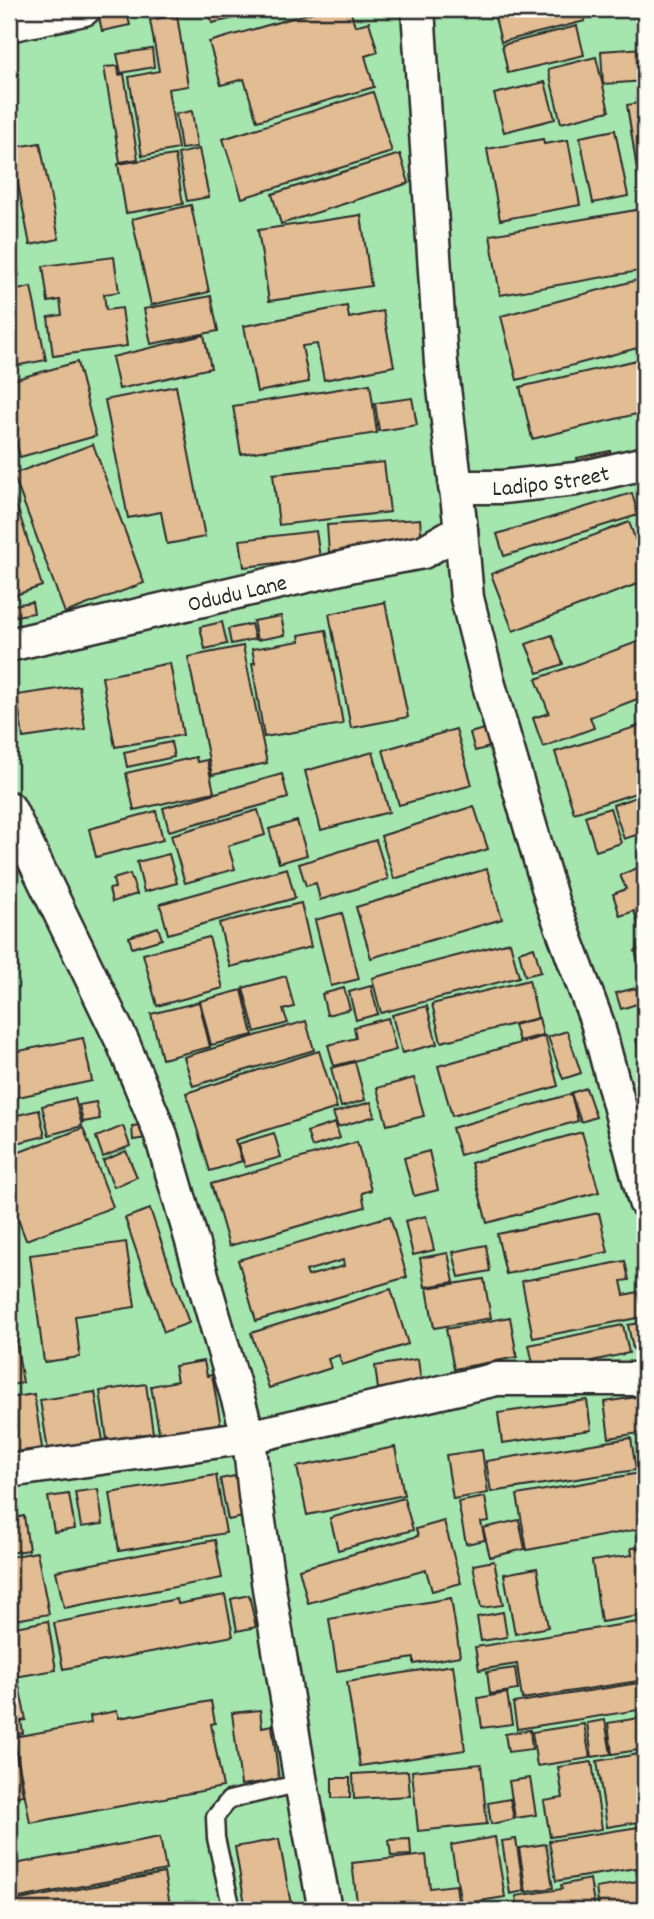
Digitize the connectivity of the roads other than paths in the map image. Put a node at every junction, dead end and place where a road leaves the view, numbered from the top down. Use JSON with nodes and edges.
{"nodes":[{"id":1,"x":84,"y":9,"type":"edge"},
{"id":2,"x":418,"y":9,"type":"edge"},
{"id":3,"x":9,"y":25,"type":"edge"},
{"id":4,"x":645,"y":463,"type":"edge"},
{"id":5,"x":455,"y":487,"type":"junction"},
{"id":6,"x":461,"y":530,"type":"junction"},
{"id":7,"x":9,"y":645,"type":"edge"},
{"id":8,"x":9,"y":808,"type":"edge"},
{"id":9,"x":645,"y":1202,"type":"edge"},
{"id":10,"x":645,"y":1379,"type":"edge"},
{"id":11,"x":249,"y":1437,"type":"junction"},
{"id":12,"x":9,"y":1471,"type":"edge"},
{"id":13,"x":301,"y":1783,"type":"junction"},
{"id":14,"x":232,"y":1910,"type":"edge"},
{"id":15,"x":325,"y":1910,"type":"edge"}],
"edges":[{"from":1,"to":3,"type":"street"},
{"from":2,"to":5,"type":"street"},
{"from":4,"to":5,"type":"street","name":"Ladipo Street"},
{"from":5,"to":6,"type":"street"},
{"from":6,"to":7,"type":"street","name":"Odudu Lane"},
{"from":6,"to":9,"type":"street"},
{"from":8,"to":11,"type":"street"},
{"from":10,"to":11,"type":"street"},
{"from":11,"to":12,"type":"street"},
{"from":11,"to":13,"type":"street"},
{"from":13,"to":14,"type":"lane"},
{"from":13,"to":15,"type":"street"}]}
